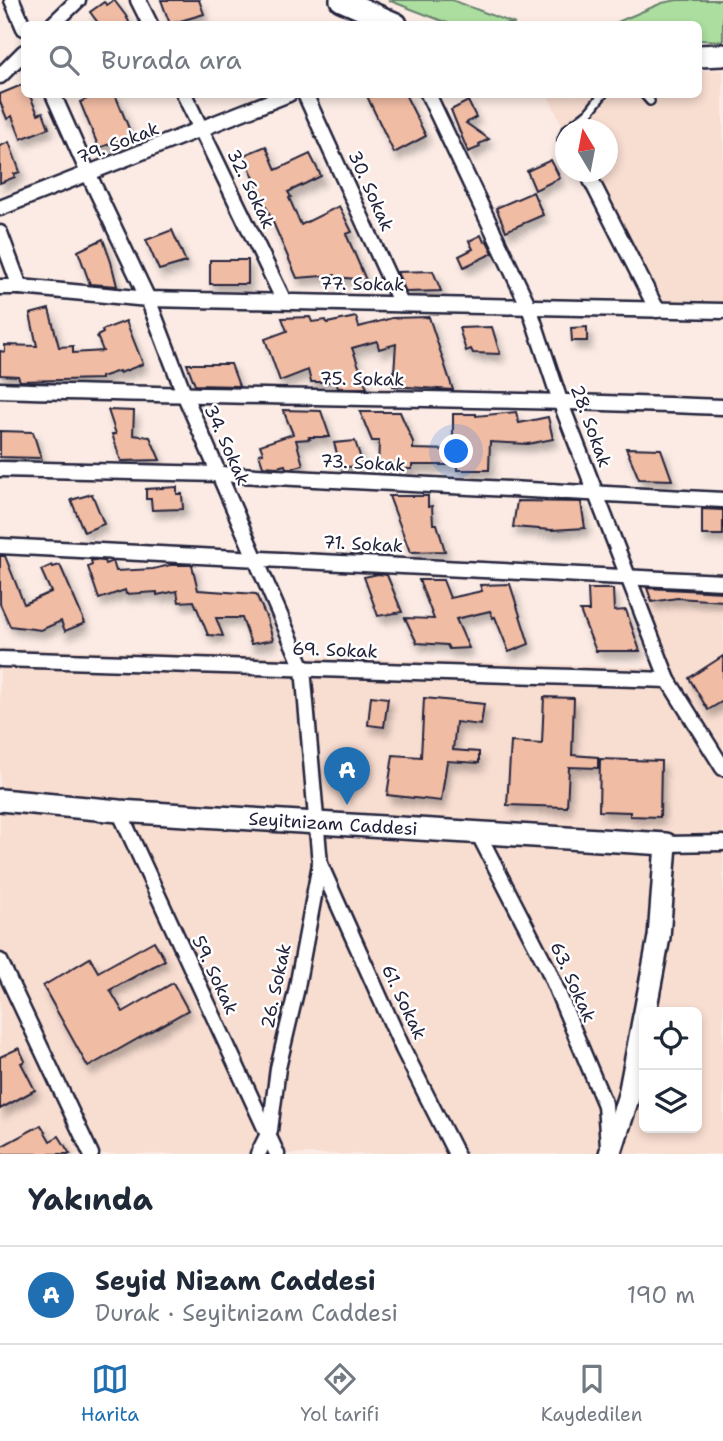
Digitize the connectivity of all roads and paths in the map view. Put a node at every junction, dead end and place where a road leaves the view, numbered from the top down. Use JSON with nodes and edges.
{"nodes":[{"id":1,"x":12,"y":0,"type":"edge"},
{"id":2,"x":78,"y":0,"type":"edge"},
{"id":3,"x":138,"y":0,"type":"edge"},
{"id":4,"x":341,"y":0,"type":"edge"},
{"id":5,"x":21,"y":21,"type":"edge"},
{"id":6,"x":56,"y":21,"type":"edge"},
{"id":7,"x":148,"y":21,"type":"edge"},
{"id":8,"x":389,"y":21,"type":"edge"},
{"id":9,"x":21,"y":55,"type":"edge"},
{"id":10,"x":723,"y":55,"type":"edge"},
{"id":11,"x":702,"y":57,"type":"edge"},
{"id":12,"x":0,"y":76,"type":"edge"},
{"id":13,"x":55,"y":98,"type":"edge"},
{"id":14,"x":186,"y":98,"type":"edge"},
{"id":15,"x":279,"y":98,"type":"edge"},
{"id":16,"x":307,"y":98,"type":"edge"},
{"id":17,"x":430,"y":98,"type":"edge"},
{"id":18,"x":600,"y":98,"type":"edge"},
{"id":19,"x":580,"y":119,"type":"edge"},
{"id":20,"x":202,"y":130,"type":"junction"},
{"id":21,"x":89,"y":175,"type":"junction"},
{"id":22,"x":590,"y":182,"type":"edge"},
{"id":23,"x":0,"y":208,"type":"edge"},
{"id":24,"x":0,"y":233,"type":"edge"},
{"id":25,"x":0,"y":287,"type":"edge"},
{"id":26,"x":20,"y":287,"type":"junction"},
{"id":27,"x":148,"y":299,"type":"junction"},
{"id":28,"x":284,"y":301,"type":"junction"},
{"id":29,"x":401,"y":304,"type":"junction"},
{"id":30,"x":529,"y":307,"type":"junction"},
{"id":31,"x":657,"y":310,"type":"junction"},
{"id":32,"x":723,"y":311,"type":"edge"},
{"id":33,"x":0,"y":390,"type":"edge"},
{"id":34,"x":185,"y":396,"type":"junction"},
{"id":35,"x":560,"y":401,"type":"junction"},
{"id":36,"x":723,"y":407,"type":"edge"},
{"id":37,"x":0,"y":468,"type":"edge"},
{"id":38,"x":219,"y":474,"type":"junction"},
{"id":39,"x":596,"y":495,"type":"junction"},
{"id":40,"x":723,"y":500,"type":"edge"},
{"id":41,"x":0,"y":546,"type":"edge"},
{"id":42,"x":255,"y":558,"type":"junction"},
{"id":43,"x":627,"y":577,"type":"junction"},
{"id":44,"x":723,"y":582,"type":"edge"},
{"id":45,"x":0,"y":659,"type":"edge"},
{"id":46,"x":303,"y":668,"type":"junction"},
{"id":47,"x":668,"y":680,"type":"junction"},
{"id":48,"x":723,"y":768,"type":"edge"},
{"id":49,"x":0,"y":800,"type":"edge"},
{"id":50,"x":119,"y":811,"type":"junction"},
{"id":51,"x":317,"y":823,"type":"junction"},
{"id":52,"x":478,"y":833,"type":"junction"},
{"id":53,"x":723,"y":843,"type":"edge"},
{"id":54,"x":666,"y":844,"type":"junction"},
{"id":55,"x":320,"y":864,"type":"junction"},
{"id":56,"x":0,"y":961,"type":"edge"},
{"id":57,"x":646,"y":1007,"type":"edge"},
{"id":58,"x":639,"y":1044,"type":"edge"},
{"id":59,"x":267,"y":1133,"type":"junction"},
{"id":60,"x":91,"y":1154,"type":"edge"},
{"id":61,"x":258,"y":1154,"type":"edge"},
{"id":62,"x":277,"y":1154,"type":"edge"},
{"id":63,"x":456,"y":1154,"type":"edge"},
{"id":64,"x":609,"y":1154,"type":"edge"}],
"edges":[{"from":1,"to":5,"type":"street"},
{"from":2,"to":6,"type":"street"},
{"from":3,"to":7,"type":"street"},
{"from":4,"to":8,"type":"street"},
{"from":9,"to":12,"type":"street"},
{"from":10,"to":11,"type":"street"},
{"from":13,"to":21,"type":"street","name":"34. Sokak"},
{"from":14,"to":20,"type":"street","name":"32. Sokak"},
{"from":15,"to":20,"type":"street","name":"79. Sokak"},
{"from":16,"to":29,"type":"street","name":"30. Sokak"},
{"from":17,"to":30,"type":"street","name":"28. Sokak"},
{"from":18,"to":19,"type":"lane"},
{"from":20,"to":21,"type":"street","name":"79. Sokak"},
{"from":20,"to":28,"type":"street","name":"32. Sokak"},
{"from":21,"to":23,"type":"street","name":"79. Sokak"},
{"from":21,"to":27,"type":"street","name":"34. Sokak"},
{"from":22,"to":31,"type":"street"},
{"from":24,"to":26,"type":"street"},
{"from":25,"to":26,"type":"street","name":"77. Sokak"},
{"from":26,"to":27,"type":"street","name":"77. Sokak"},
{"from":27,"to":28,"type":"street","name":"77. Sokak"},
{"from":27,"to":34,"type":"street","name":"34. Sokak"},
{"from":28,"to":29,"type":"street","name":"77. Sokak"},
{"from":29,"to":30,"type":"street","name":"77. Sokak"},
{"from":30,"to":31,"type":"street","name":"77. Sokak"},
{"from":30,"to":35,"type":"street","name":"28. Sokak"},
{"from":31,"to":32,"type":"street","name":"77. Sokak"},
{"from":33,"to":34,"type":"street","name":"75. Sokak"},
{"from":34,"to":35,"type":"street","name":"75. Sokak"},
{"from":34,"to":38,"type":"street","name":"34. Sokak"},
{"from":35,"to":36,"type":"street","name":"75. Sokak"},
{"from":35,"to":39,"type":"street","name":"28. Sokak"},
{"from":37,"to":38,"type":"street","name":"73. Sokak"},
{"from":38,"to":39,"type":"street","name":"73. Sokak"},
{"from":38,"to":42,"type":"street","name":"34. Sokak"},
{"from":39,"to":40,"type":"street","name":"73. Sokak"},
{"from":39,"to":43,"type":"street","name":"28. Sokak"},
{"from":41,"to":42,"type":"street","name":"71. Sokak"},
{"from":42,"to":43,"type":"street","name":"71. Sokak"},
{"from":42,"to":46,"type":"street","name":"34. Sokak"},
{"from":43,"to":44,"type":"street","name":"71. Sokak"},
{"from":43,"to":47,"type":"street","name":"28. Sokak"},
{"from":45,"to":46,"type":"street","name":"69. Sokak"},
{"from":46,"to":47,"type":"street","name":"69. Sokak"},
{"from":46,"to":51,"type":"street","name":"34. Sokak"},
{"from":47,"to":48,"type":"street","name":"28. Sokak"},
{"from":49,"to":50,"type":"street","name":"Seyitnizam Caddesi"},
{"from":50,"to":51,"type":"street","name":"Seyitnizam Caddesi"},
{"from":50,"to":59,"type":"street","name":"59. Sokak"},
{"from":51,"to":52,"type":"street","name":"Seyitnizam Caddesi"},
{"from":51,"to":55,"type":"street","name":"26. Sokak"},
{"from":52,"to":54,"type":"street","name":"Seyitnizam Caddesi"},
{"from":52,"to":64,"type":"street","name":"63. Sokak"},
{"from":53,"to":54,"type":"street"},
{"from":54,"to":57,"type":"street"},
{"from":55,"to":59,"type":"street","name":"26. Sokak"},
{"from":55,"to":63,"type":"street","name":"61. Sokak"},
{"from":56,"to":60,"type":"street"},
{"from":58,"to":64,"type":"street"},
{"from":59,"to":61,"type":"street","name":"26. Sokak"},
{"from":59,"to":62,"type":"street","name":"59. Sokak"}]}
